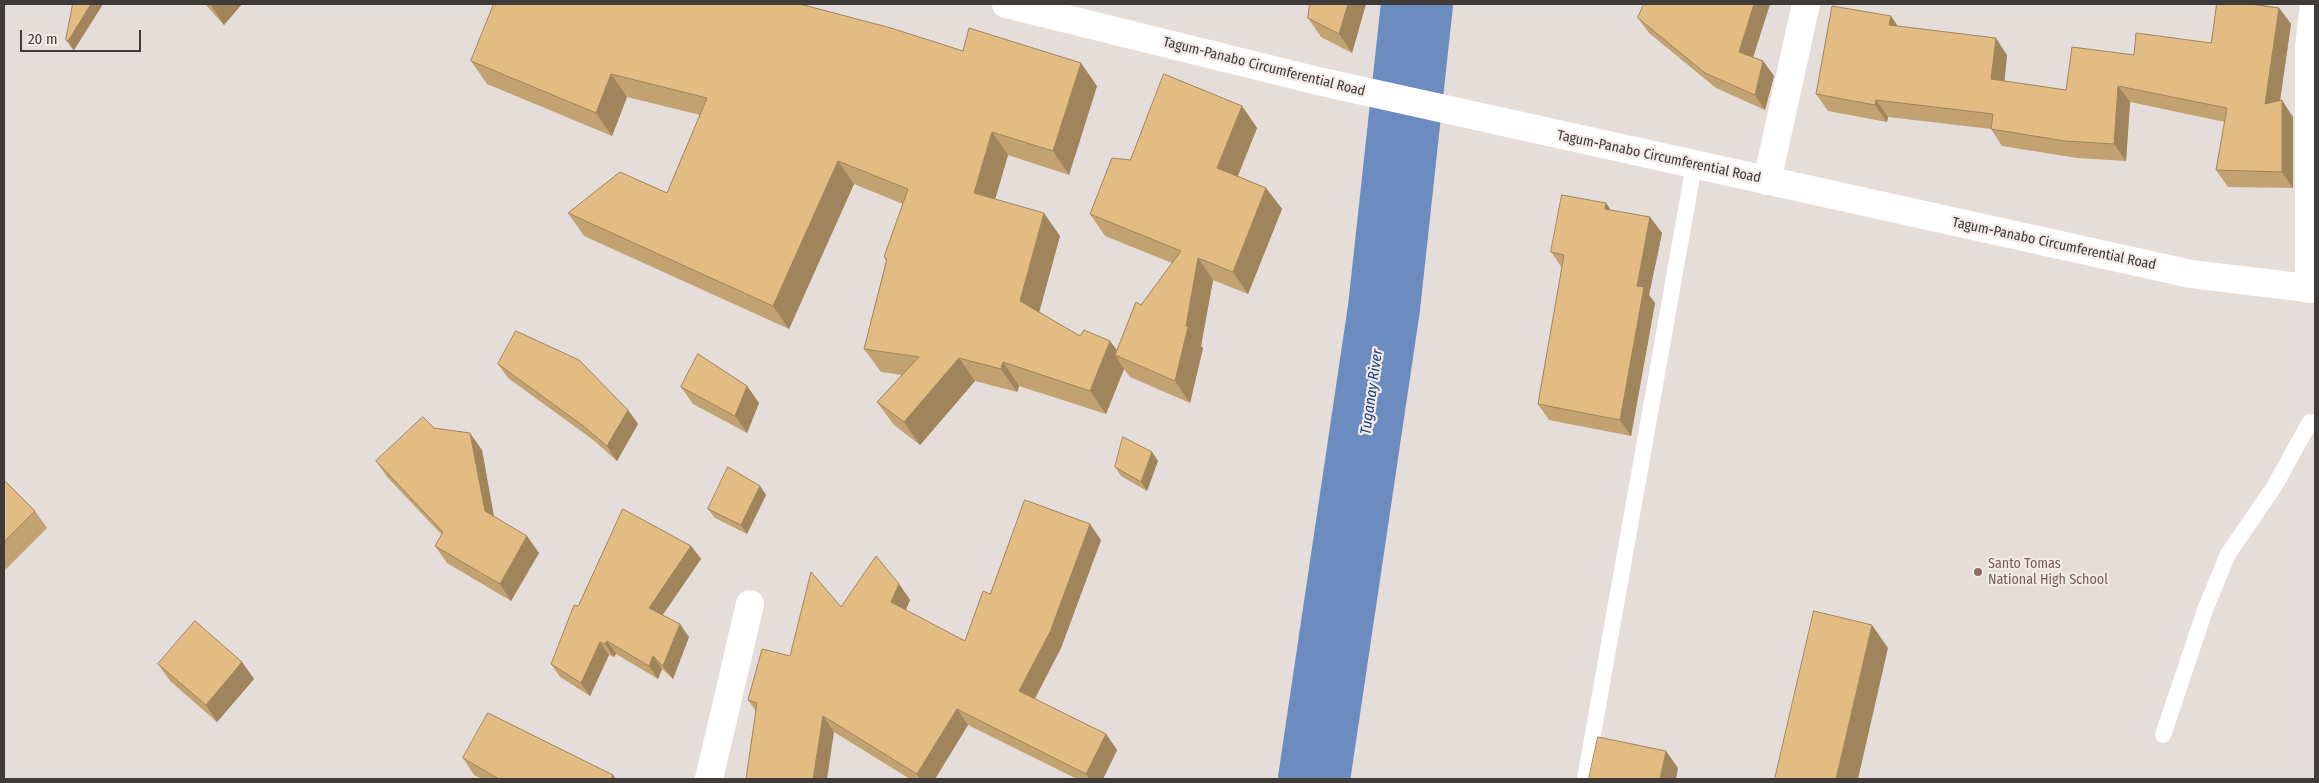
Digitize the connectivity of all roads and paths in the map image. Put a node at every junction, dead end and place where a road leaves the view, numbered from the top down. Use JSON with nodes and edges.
{"nodes":[{"id":1,"x":1006,"y":4,"type":"edge"},
{"id":2,"x":1806,"y":4,"type":"edge"},
{"id":3,"x":2314,"y":4,"type":"edge"},
{"id":4,"x":1694,"y":165,"type":"junction"},
{"id":5,"x":1767,"y":181,"type":"junction"},
{"id":6,"x":2312,"y":289,"type":"edge"},
{"id":7,"x":2310,"y":422,"type":"dead end"},
{"id":8,"x":750,"y":604,"type":"dead end"},
{"id":9,"x":2164,"y":735,"type":"dead end"},
{"id":10,"x":709,"y":779,"type":"edge"},
{"id":11,"x":1585,"y":779,"type":"edge"}],
"edges":[{"from":1,"to":4,"type":"main road","name":"Tagum-Panabo Circumferential Road"},
{"from":2,"to":5,"type":"main road"},
{"from":3,"to":6,"type":"main road"},
{"from":4,"to":5,"type":"main road","name":"Tagum-Panabo Circumferential Road"},
{"from":4,"to":11,"type":"lane"},
{"from":5,"to":6,"type":"main road","name":"Tagum-Panabo Circumferential Road"},
{"from":7,"to":9,"type":"lane"},
{"from":8,"to":10,"type":"main road"}]}
